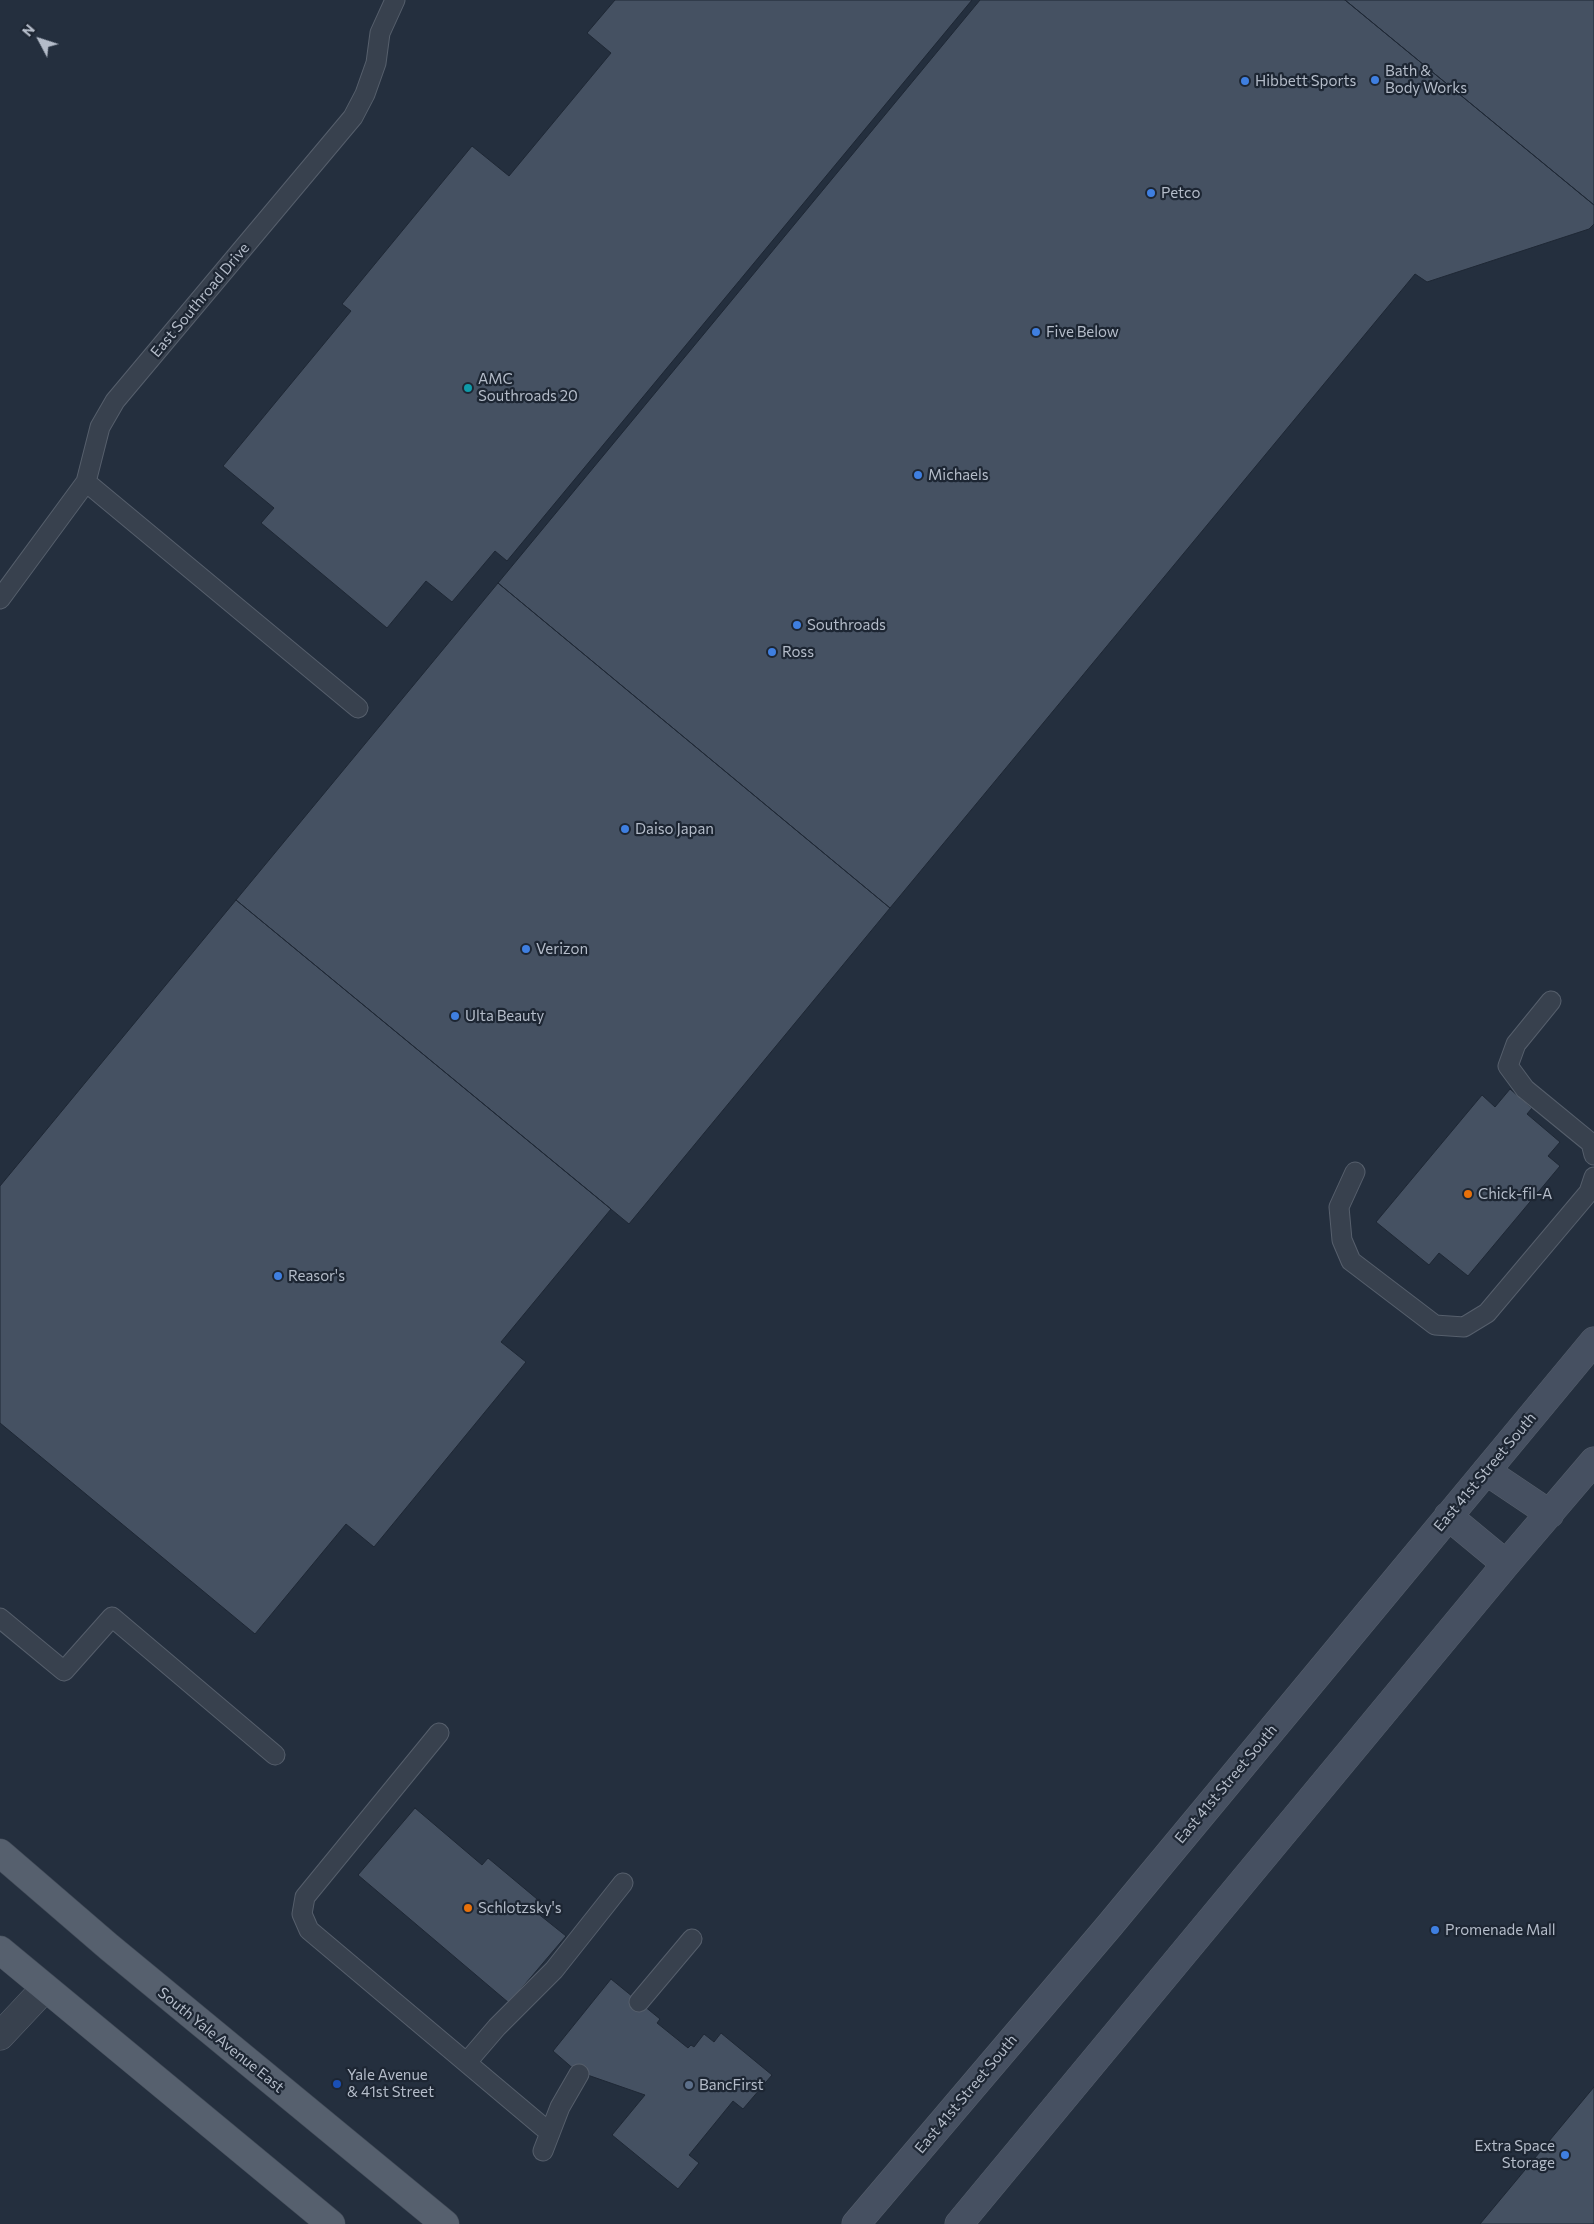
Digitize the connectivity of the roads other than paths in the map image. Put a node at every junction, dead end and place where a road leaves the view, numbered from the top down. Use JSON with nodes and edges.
{"nodes":[{"id":1,"x":395,"y":0,"type":"edge"},
{"id":2,"x":86,"y":482,"type":"junction"},
{"id":3,"x":0,"y":599,"type":"edge"},
{"id":4,"x":358,"y":708,"type":"dead end"},
{"id":5,"x":1552,"y":1001,"type":"dead end"},
{"id":6,"x":1594,"y":1155,"type":"edge"},
{"id":7,"x":1355,"y":1172,"type":"dead end"},
{"id":8,"x":1594,"y":1177,"type":"edge"},
{"id":9,"x":1594,"y":1341,"type":"edge"},
{"id":10,"x":1594,"y":1462,"type":"edge"},
{"id":11,"x":1486,"y":1471,"type":"junction"},
{"id":12,"x":1550,"y":1514,"type":"junction"},
{"id":13,"x":1448,"y":1516,"type":"junction"},
{"id":14,"x":1506,"y":1564,"type":"junction"},
{"id":15,"x":0,"y":1618,"type":"edge"},
{"id":16,"x":440,"y":1733,"type":"dead end"},
{"id":17,"x":275,"y":1755,"type":"dead end"},
{"id":18,"x":0,"y":1852,"type":"edge"},
{"id":19,"x":623,"y":1883,"type":"dead end"},
{"id":20,"x":692,"y":1939,"type":"dead end"},
{"id":21,"x":0,"y":1950,"type":"edge"},
{"id":22,"x":45,"y":1988,"type":"junction"},
{"id":23,"x":639,"y":2002,"type":"dead end"},
{"id":24,"x":0,"y":2036,"type":"edge"},
{"id":25,"x":468,"y":2062,"type":"junction"},
{"id":26,"x":579,"y":2074,"type":"dead end"},
{"id":27,"x":550,"y":2133,"type":"junction"},
{"id":28,"x":543,"y":2151,"type":"dead end"},
{"id":29,"x":330,"y":2224,"type":"edge"},
{"id":30,"x":445,"y":2224,"type":"edge"},
{"id":31,"x":856,"y":2224,"type":"edge"},
{"id":32,"x":959,"y":2224,"type":"edge"}],
"edges":[{"from":1,"to":2,"type":"lane","name":"East Southroad Drive"},
{"from":2,"to":3,"type":"lane","name":"East Southroad Drive"},
{"from":2,"to":4,"type":"lane"},
{"from":5,"to":6,"type":"lane"},
{"from":7,"to":8,"type":"lane"},
{"from":9,"to":11,"type":"main road","name":"East 41st Street South"},
{"from":10,"to":12,"type":"main road"},
{"from":11,"to":12,"type":"main road"},
{"from":11,"to":13,"type":"main road","name":"East 41st Street South"},
{"from":12,"to":14,"type":"main road"},
{"from":13,"to":14,"type":"main road"},
{"from":13,"to":31,"type":"main road","name":"East 41st Street South"},
{"from":14,"to":32,"type":"main road"},
{"from":15,"to":17,"type":"lane"},
{"from":16,"to":25,"type":"lane"},
{"from":18,"to":30,"type":"main road","name":"South Yale Avenue East"},
{"from":19,"to":25,"type":"lane"},
{"from":20,"to":23,"type":"lane"},
{"from":21,"to":22,"type":"main road"},
{"from":22,"to":24,"type":"street"},
{"from":22,"to":29,"type":"main road"},
{"from":25,"to":27,"type":"lane"},
{"from":26,"to":27,"type":"lane"},
{"from":27,"to":28,"type":"lane"}]}
